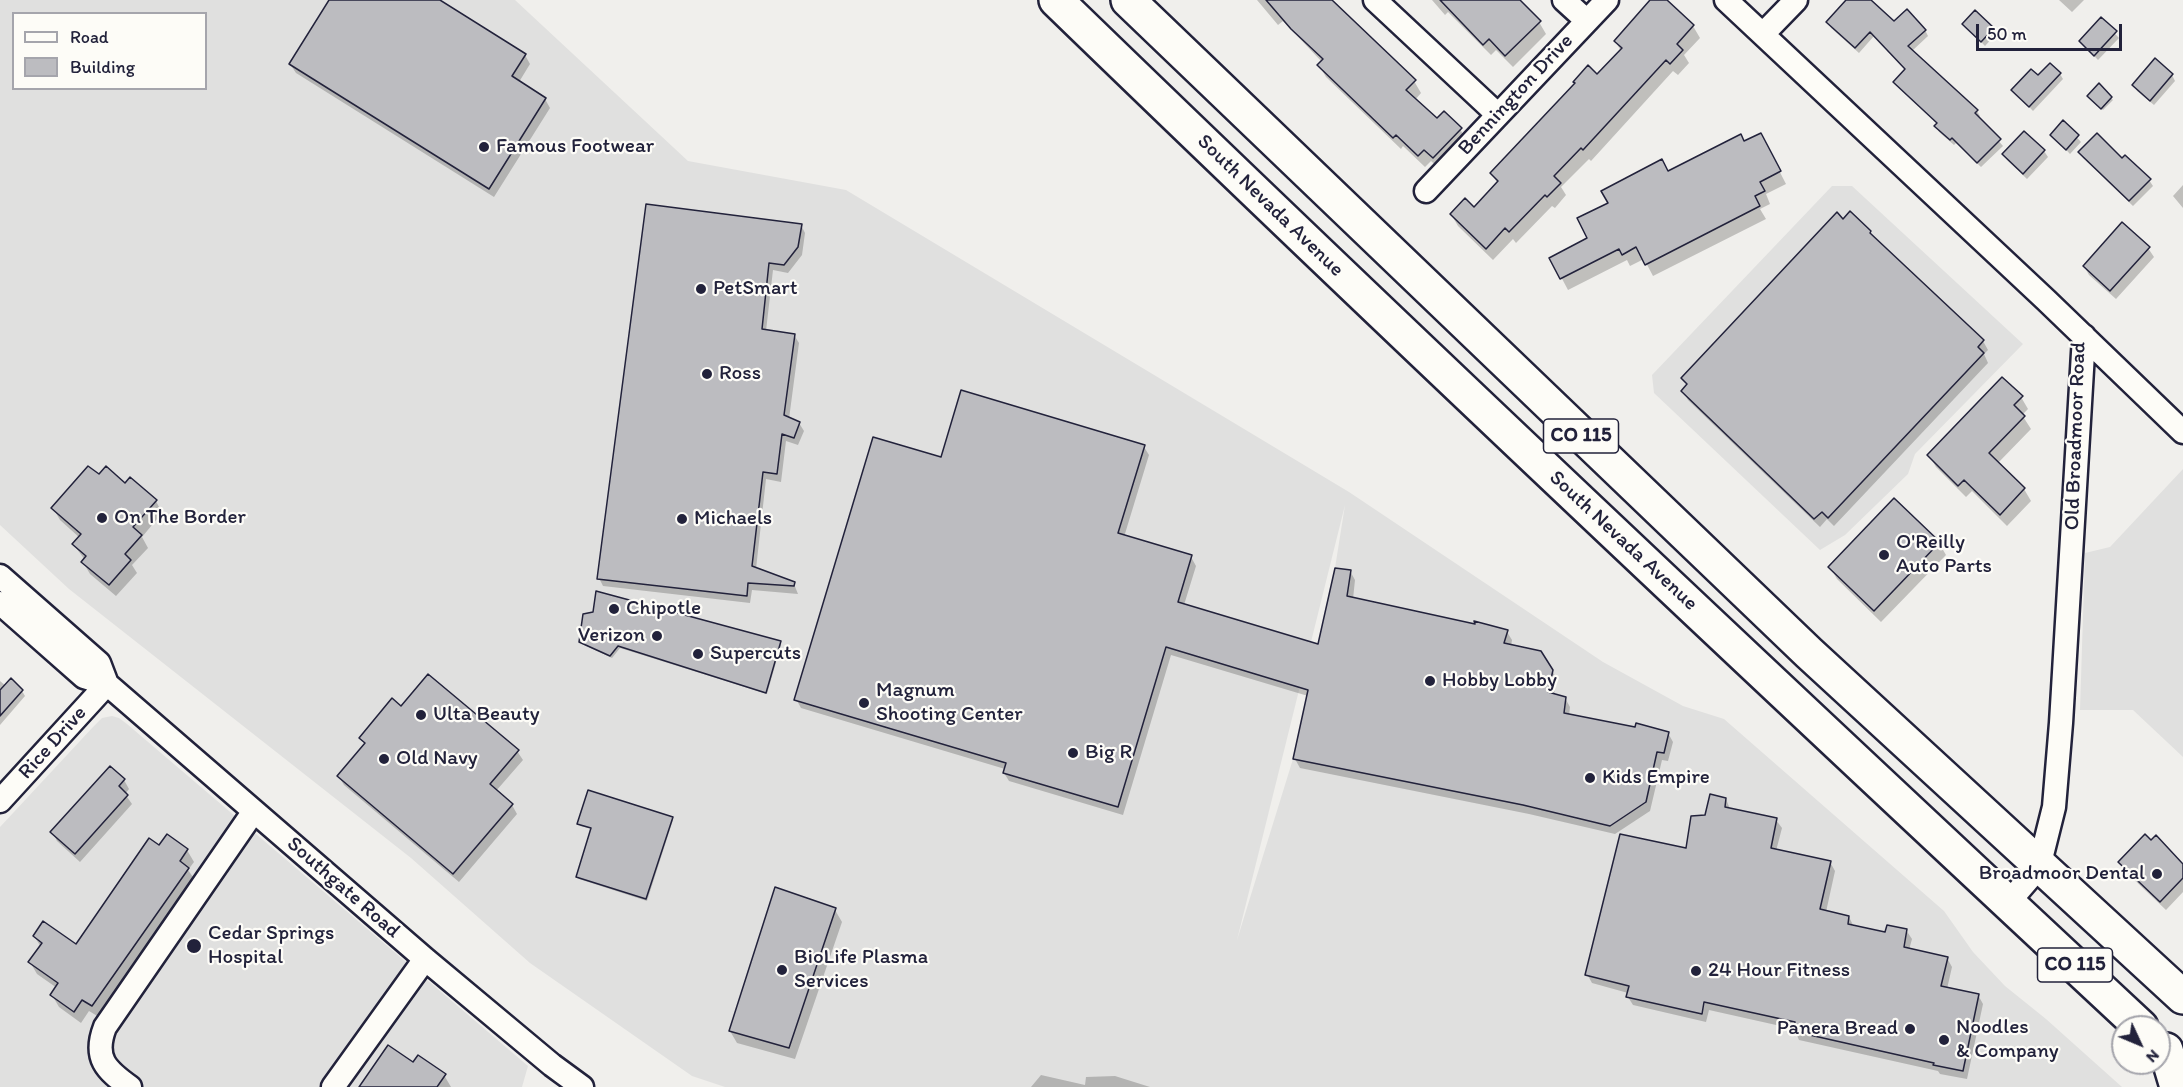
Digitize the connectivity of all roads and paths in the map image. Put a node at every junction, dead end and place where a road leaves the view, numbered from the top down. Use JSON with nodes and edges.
{"nodes":[{"id":1,"x":1056,"y":0,"type":"edge"},
{"id":2,"x":1128,"y":0,"type":"edge"},
{"id":3,"x":1375,"y":0,"type":"edge"},
{"id":4,"x":1564,"y":0,"type":"edge"},
{"id":5,"x":1606,"y":0,"type":"edge"},
{"id":6,"x":1726,"y":0,"type":"edge"},
{"id":7,"x":1796,"y":0,"type":"edge"},
{"id":8,"x":1587,"y":21,"type":"junction"},
{"id":9,"x":1763,"y":34,"type":"junction"},
{"id":10,"x":1497,"y":114,"type":"junction"},
{"id":11,"x":1426,"y":191,"type":"dead end"},
{"id":12,"x":2084,"y":336,"type":"junction"},
{"id":13,"x":2183,"y":432,"type":"edge"},
{"id":14,"x":0,"y":576,"type":"edge"},
{"id":15,"x":0,"y":603,"type":"edge"},
{"id":16,"x":107,"y":684,"type":"junction"},
{"id":17,"x":0,"y":801,"type":"edge"},
{"id":18,"x":254,"y":811,"type":"junction"},
{"id":19,"x":2039,"y":867,"type":"junction"},
{"id":20,"x":2008,"y":903,"type":"junction"},
{"id":21,"x":425,"y":959,"type":"junction"},
{"id":22,"x":2180,"y":994,"type":"edge"},
{"id":23,"x":2128,"y":1015,"type":"edge"},
{"id":24,"x":2171,"y":1062,"type":"edge"},
{"id":25,"x":130,"y":1087,"type":"edge"},
{"id":26,"x":333,"y":1087,"type":"edge"},
{"id":27,"x":582,"y":1087,"type":"edge"},
{"id":28,"x":2177,"y":1087,"type":"edge"}],
"edges":[{"from":1,"to":20,"type":"highway","name":"South Nevada Avenue","number":"CO 115"},
{"from":2,"to":19,"type":"highway","number":"CO 115"},
{"from":3,"to":10,"type":"street"},
{"from":4,"to":8,"type":"street"},
{"from":5,"to":8,"type":"street","name":"Bennington Drive"},
{"from":6,"to":9,"type":"street","name":"Old Broadmoor Road"},
{"from":7,"to":9,"type":"street"},
{"from":8,"to":10,"type":"street","name":"Bennington Drive"},
{"from":9,"to":12,"type":"street","name":"Old Broadmoor Road"},
{"from":10,"to":11,"type":"street","name":"Bennington Drive"},
{"from":12,"to":13,"type":"street"},
{"from":12,"to":19,"type":"street","name":"Old Broadmoor Road"},
{"from":14,"to":16,"type":"street","name":"Southgate Road"},
{"from":15,"to":16,"type":"street","name":"Southgate Road"},
{"from":16,"to":17,"type":"street","name":"Rice Drive"},
{"from":16,"to":18,"type":"street","name":"Southgate Road"},
{"from":18,"to":21,"type":"street","name":"Southgate Road"},
{"from":18,"to":25,"type":"street"},
{"from":19,"to":20,"type":"street","name":"Old Broadmoor Road"},
{"from":19,"to":22,"type":"highway","number":"CO 115"},
{"from":20,"to":23,"type":"highway","name":"South Nevada Avenue","number":"CO 115"},
{"from":21,"to":26,"type":"street"},
{"from":21,"to":27,"type":"street","name":"Southgate Road"},
{"from":24,"to":28,"type":"highway"}]}
